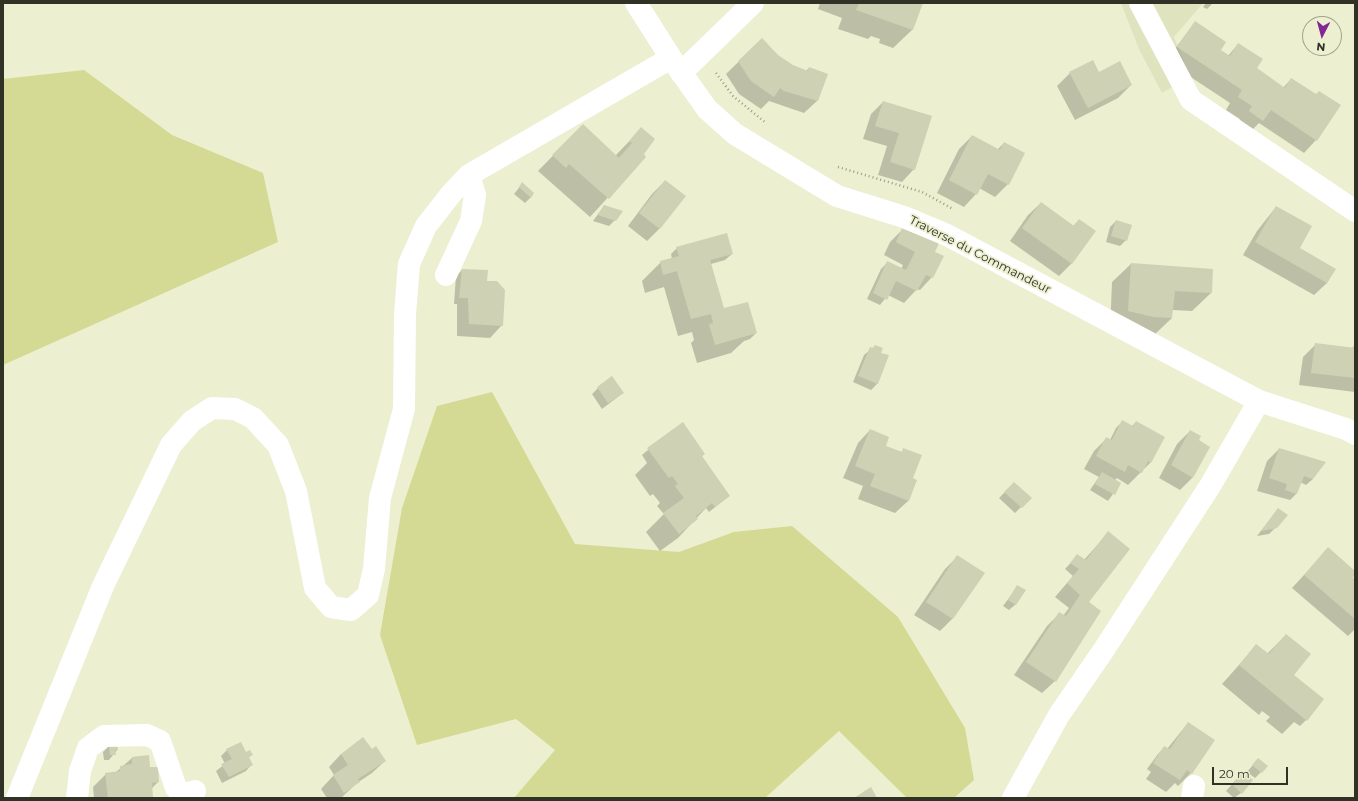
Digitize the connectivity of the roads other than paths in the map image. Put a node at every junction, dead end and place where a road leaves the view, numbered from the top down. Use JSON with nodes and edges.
{"nodes":[{"id":1,"x":636,"y":3,"type":"edge"},
{"id":2,"x":753,"y":3,"type":"edge"},
{"id":3,"x":1140,"y":3,"type":"edge"},
{"id":4,"x":676,"y":66,"type":"junction"},
{"id":5,"x":469,"y":176,"type":"junction"},
{"id":6,"x":1355,"y":211,"type":"edge"},
{"id":7,"x":446,"y":275,"type":"dead end"},
{"id":8,"x":1259,"y":401,"type":"junction"},
{"id":9,"x":1355,"y":434,"type":"edge"},
{"id":10,"x":195,"y":791,"type":"dead end"},
{"id":11,"x":17,"y":798,"type":"edge"},
{"id":12,"x":77,"y":798,"type":"edge"},
{"id":13,"x":1013,"y":798,"type":"edge"}],
"edges":[{"from":1,"to":4,"type":"street","name":"Traverse du Commandeur"},
{"from":2,"to":4,"type":"street"},
{"from":3,"to":6,"type":"street"},
{"from":4,"to":5,"type":"street"},
{"from":4,"to":8,"type":"street","name":"Traverse du Commandeur"},
{"from":5,"to":7,"type":"street"},
{"from":5,"to":11,"type":"street"},
{"from":8,"to":9,"type":"street","name":"Traverse du Commandeur"},
{"from":8,"to":13,"type":"street"},
{"from":10,"to":12,"type":"street"}]}
